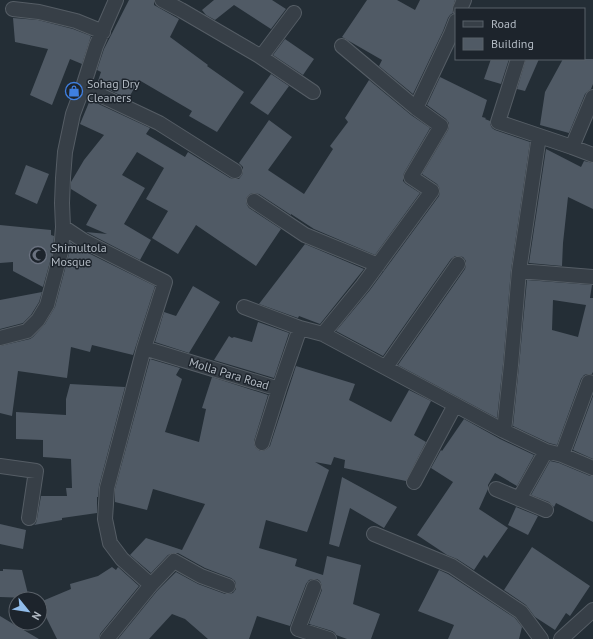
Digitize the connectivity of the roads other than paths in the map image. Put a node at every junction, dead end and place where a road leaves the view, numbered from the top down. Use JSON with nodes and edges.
{"nodes":[{"id":1,"x":116,"y":0,"type":"edge"},
{"id":2,"x":162,"y":0,"type":"edge"},
{"id":3,"x":13,"y":9,"type":"dead end"},
{"id":4,"x":294,"y":13,"type":"dead end"},
{"id":5,"x":455,"y":24,"type":"edge"},
{"id":6,"x":103,"y":32,"type":"junction"},
{"id":7,"x":342,"y":46,"type":"dead end"},
{"id":8,"x":261,"y":57,"type":"junction"},
{"id":9,"x":518,"y":60,"type":"edge"},
{"id":10,"x":83,"y":87,"type":"junction"},
{"id":11,"x":313,"y":92,"type":"dead end"},
{"id":12,"x":593,"y":97,"type":"edge"},
{"id":13,"x":416,"y":108,"type":"junction"},
{"id":14,"x":539,"y":136,"type":"junction"},
{"id":15,"x":572,"y":146,"type":"junction"},
{"id":16,"x":593,"y":155,"type":"edge"},
{"id":17,"x":235,"y":171,"type":"dead end"},
{"id":18,"x":254,"y":201,"type":"dead end"},
{"id":19,"x":64,"y":227,"type":"junction"},
{"id":20,"x":458,"y":264,"type":"dead end"},
{"id":21,"x":378,"y":265,"type":"junction"},
{"id":22,"x":519,"y":271,"type":"junction"},
{"id":23,"x":593,"y":276,"type":"edge"},
{"id":24,"x":244,"y":307,"type":"dead end"},
{"id":25,"x":300,"y":328,"type":"junction"},
{"id":26,"x":323,"y":334,"type":"junction"},
{"id":27,"x":0,"y":340,"type":"edge"},
{"id":28,"x":144,"y":348,"type":"junction"},
{"id":29,"x":386,"y":368,"type":"junction"},
{"id":30,"x":593,"y":383,"type":"edge"},
{"id":31,"x":279,"y":389,"type":"junction"},
{"id":32,"x":455,"y":405,"type":"junction"},
{"id":33,"x":504,"y":431,"type":"junction"},
{"id":34,"x":262,"y":443,"type":"dead end"},
{"id":35,"x":546,"y":450,"type":"junction"},
{"id":36,"x":562,"y":455,"type":"junction"},
{"id":37,"x":0,"y":466,"type":"edge"},
{"id":38,"x":593,"y":468,"type":"edge"},
{"id":39,"x":414,"y":482,"type":"dead end"},
{"id":40,"x":496,"y":489,"type":"dead end"},
{"id":41,"x":519,"y":499,"type":"junction"},
{"id":42,"x":546,"y":510,"type":"dead end"},
{"id":43,"x":28,"y":518,"type":"dead end"},
{"id":44,"x":374,"y":534,"type":"dead end"},
{"id":45,"x":151,"y":585,"type":"junction"},
{"id":46,"x":228,"y":586,"type":"dead end"},
{"id":47,"x":314,"y":587,"type":"dead end"},
{"id":48,"x":593,"y":610,"type":"edge"},
{"id":49,"x":107,"y":639,"type":"edge"},
{"id":50,"x":329,"y":639,"type":"edge"},
{"id":51,"x":541,"y":639,"type":"edge"},
{"id":52,"x":560,"y":639,"type":"edge"}],
"edges":[{"from":1,"to":6,"type":"street"},
{"from":2,"to":8,"type":"street"},
{"from":3,"to":6,"type":"street"},
{"from":4,"to":8,"type":"street"},
{"from":5,"to":13,"type":"street"},
{"from":6,"to":10,"type":"street"},
{"from":7,"to":13,"type":"street"},
{"from":8,"to":11,"type":"street"},
{"from":9,"to":14,"type":"street"},
{"from":10,"to":17,"type":"street"},
{"from":10,"to":19,"type":"street"},
{"from":12,"to":15,"type":"street"},
{"from":13,"to":21,"type":"street"},
{"from":14,"to":15,"type":"street"},
{"from":14,"to":22,"type":"street"},
{"from":15,"to":16,"type":"street"},
{"from":18,"to":21,"type":"street"},
{"from":19,"to":27,"type":"street"},
{"from":19,"to":28,"type":"street"},
{"from":20,"to":29,"type":"street"},
{"from":21,"to":26,"type":"street"},
{"from":22,"to":23,"type":"street"},
{"from":22,"to":33,"type":"street"},
{"from":24,"to":25,"type":"street"},
{"from":25,"to":26,"type":"street"},
{"from":25,"to":31,"type":"street","name":"Molla Para Road"},
{"from":26,"to":29,"type":"street"},
{"from":28,"to":31,"type":"street","name":"Molla Para Road"},
{"from":28,"to":45,"type":"street"},
{"from":29,"to":32,"type":"street"},
{"from":30,"to":36,"type":"street"},
{"from":31,"to":34,"type":"street"},
{"from":32,"to":33,"type":"street"},
{"from":32,"to":39,"type":"street"},
{"from":33,"to":35,"type":"street"},
{"from":35,"to":36,"type":"street"},
{"from":35,"to":41,"type":"street"},
{"from":36,"to":38,"type":"street"},
{"from":37,"to":43,"type":"street"},
{"from":40,"to":41,"type":"street"},
{"from":41,"to":42,"type":"street"},
{"from":44,"to":51,"type":"street"},
{"from":45,"to":46,"type":"street"},
{"from":45,"to":49,"type":"street"},
{"from":47,"to":50,"type":"street"},
{"from":48,"to":52,"type":"street"}]}
